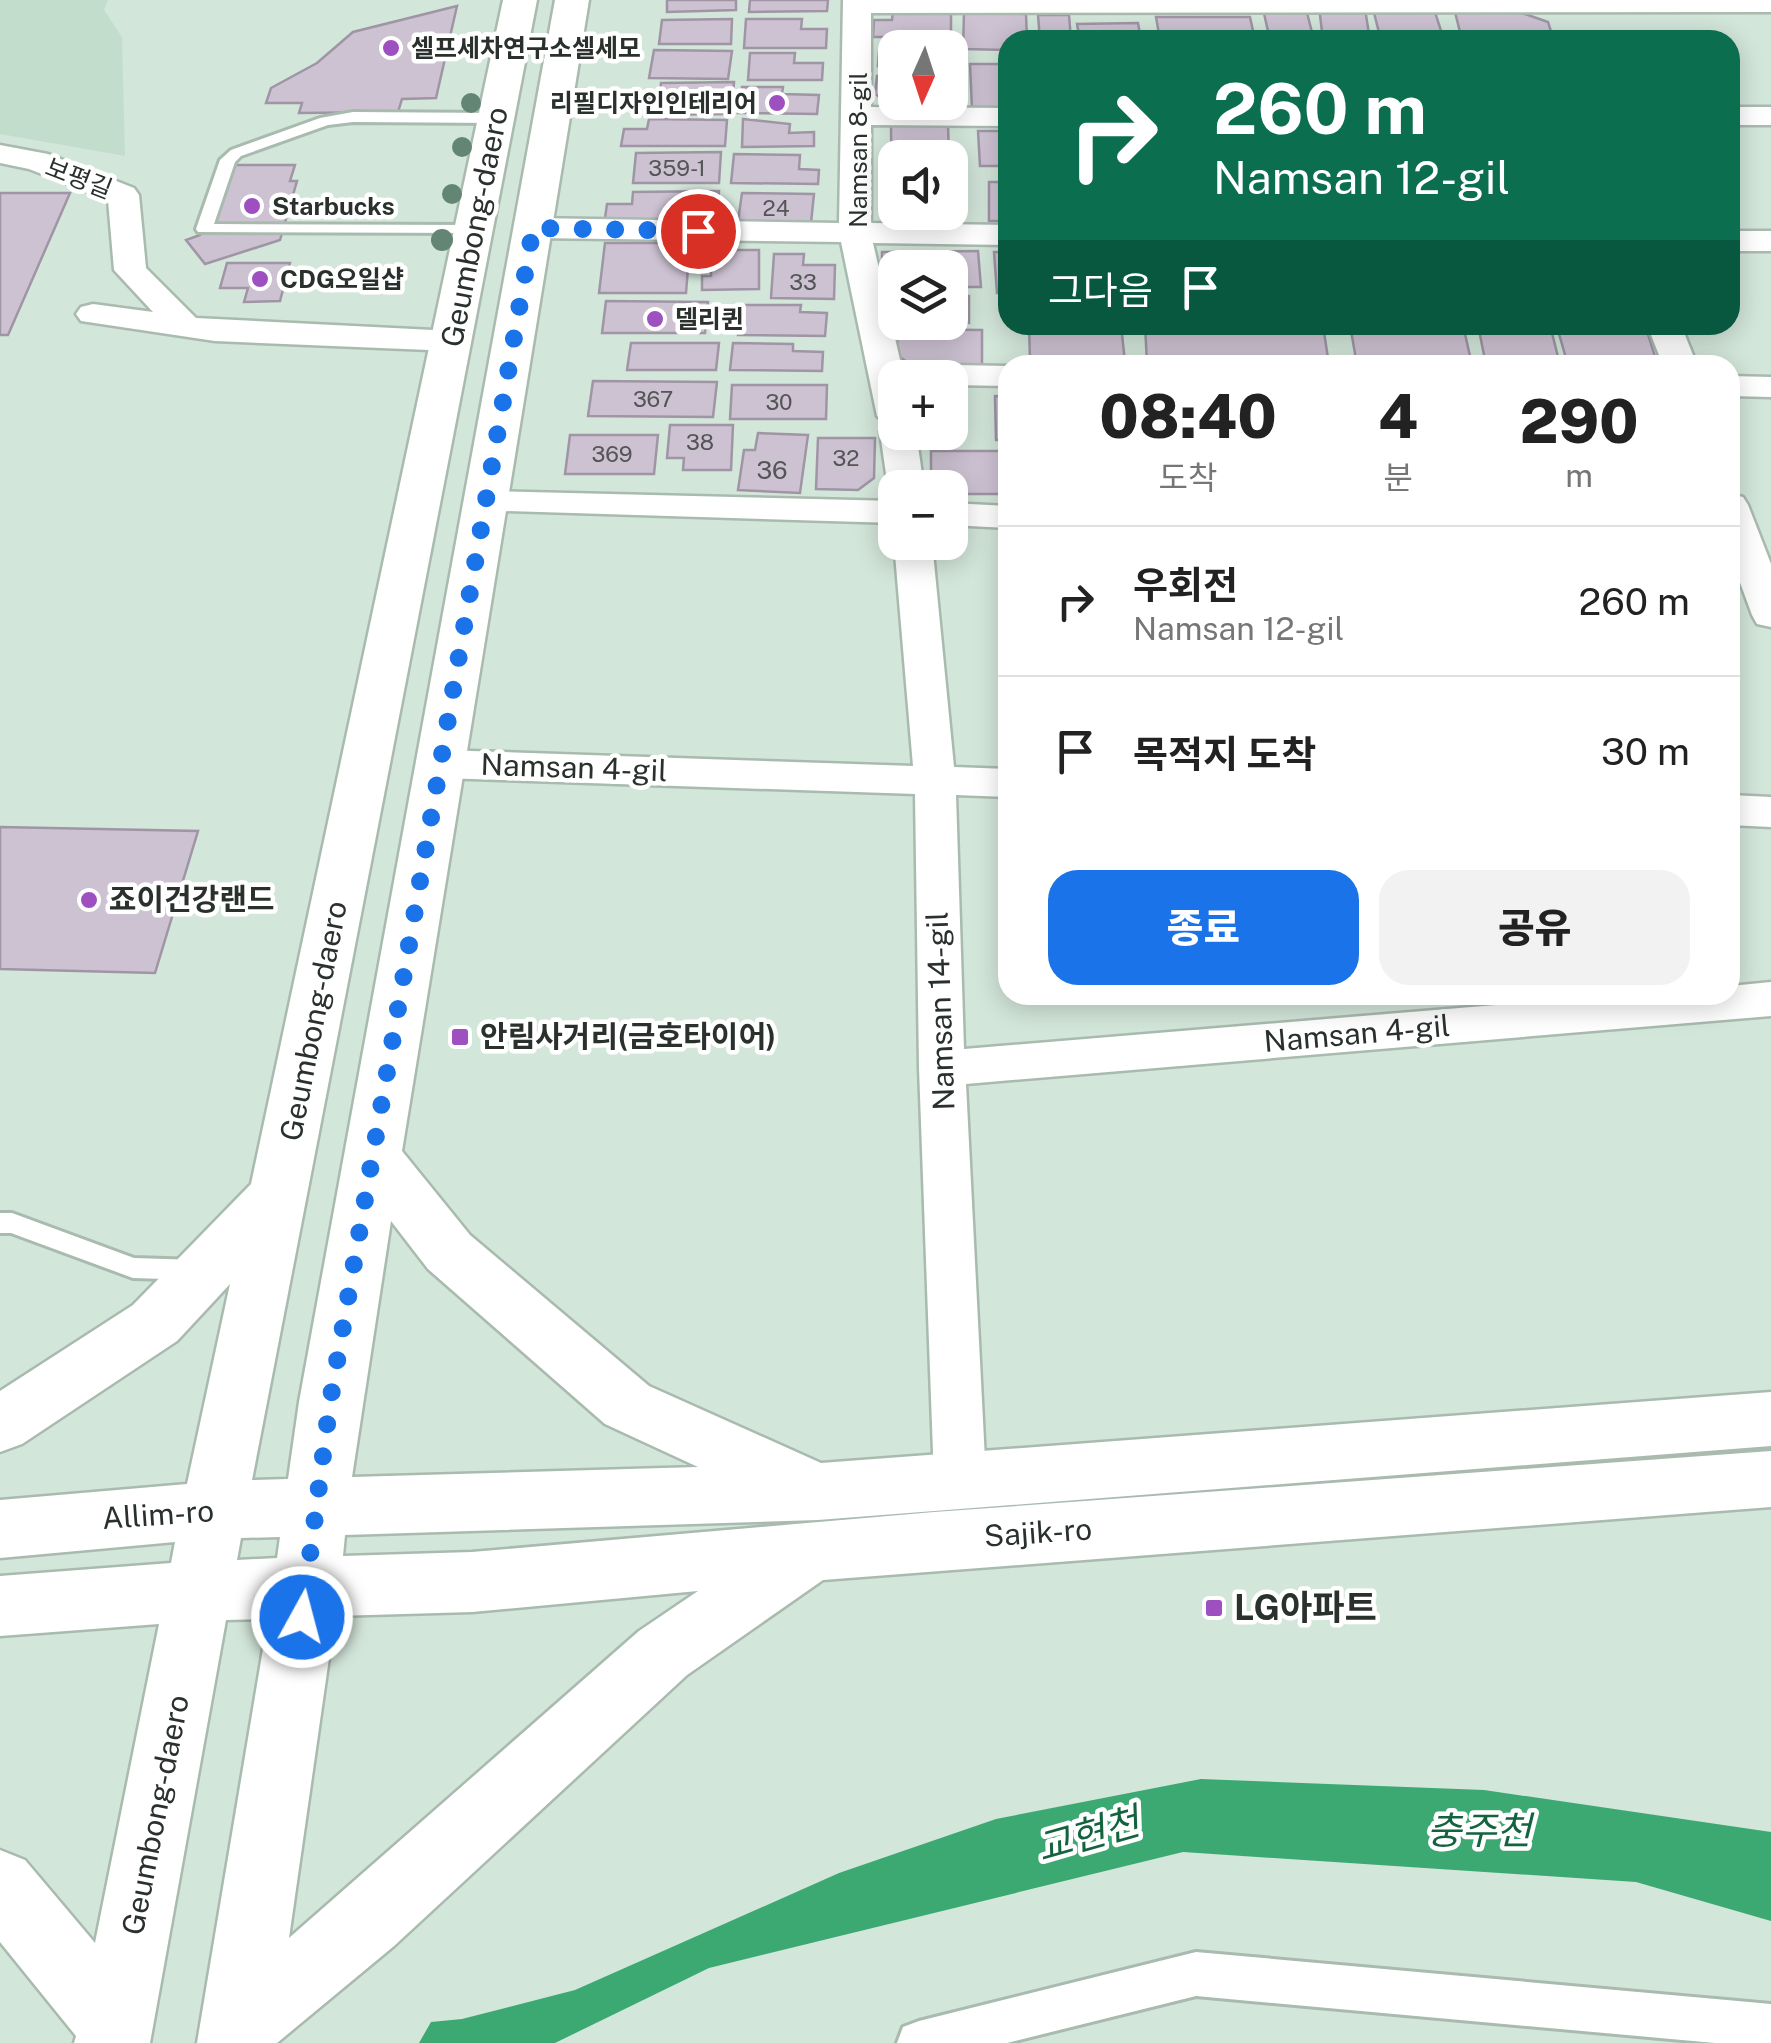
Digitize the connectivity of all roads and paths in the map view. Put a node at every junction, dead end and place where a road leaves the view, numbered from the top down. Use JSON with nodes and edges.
{"nodes":[{"id":1,"x":520,"y":0,"type":"edge"},
{"id":2,"x":572,"y":0,"type":"edge"},
{"id":3,"x":1551,"y":1,"type":"edge"},
{"id":4,"x":857,"y":2,"type":"edge"},
{"id":5,"x":1771,"y":4,"type":"edge"},
{"id":6,"x":1561,"y":30,"type":"edge"},
{"id":7,"x":859,"y":116,"type":"junction"},
{"id":8,"x":998,"y":116,"type":"edge"},
{"id":9,"x":1740,"y":116,"type":"edge"},
{"id":10,"x":1771,"y":116,"type":"edge"},
{"id":11,"x":496,"y":118,"type":"junction"},
{"id":12,"x":0,"y":154,"type":"edge"},
{"id":13,"x":533,"y":228,"type":"junction"},
{"id":14,"x":474,"y":230,"type":"junction"},
{"id":15,"x":856,"y":234,"type":"junction"},
{"id":16,"x":998,"y":235,"type":"edge"},
{"id":17,"x":1740,"y":240,"type":"edge"},
{"id":18,"x":1771,"y":241,"type":"edge"},
{"id":19,"x":93,"y":314,"type":"dead end"},
{"id":20,"x":186,"y":327,"type":"junction"},
{"id":21,"x":453,"y":341,"type":"junction"},
{"id":22,"x":886,"y":360,"type":"edge"},
{"id":23,"x":968,"y":375,"type":"edge"},
{"id":24,"x":998,"y":376,"type":"edge"},
{"id":25,"x":1740,"y":386,"type":"edge"},
{"id":26,"x":1771,"y":387,"type":"edge"},
{"id":27,"x":486,"y":502,"type":"junction"},
{"id":28,"x":878,"y":512,"type":"edge"},
{"id":29,"x":968,"y":515,"type":"edge"},
{"id":30,"x":998,"y":516,"type":"edge"},
{"id":31,"x":1749,"y":548,"type":"edge"},
{"id":32,"x":915,"y":560,"type":"edge"},
{"id":33,"x":1771,"y":615,"type":"edge"},
{"id":34,"x":441,"y":764,"type":"junction"},
{"id":35,"x":935,"y":780,"type":"junction"},
{"id":36,"x":998,"y":783,"type":"edge"},
{"id":37,"x":1740,"y":810,"type":"edge"},
{"id":38,"x":1771,"y":812,"type":"edge"},
{"id":39,"x":1771,"y":999,"type":"edge"},
{"id":40,"x":1740,"y":1002,"type":"edge"},
{"id":41,"x":1699,"y":1005,"type":"edge"},
{"id":42,"x":942,"y":1068,"type":"junction"},
{"id":43,"x":373,"y":1156,"type":"junction"},
{"id":44,"x":280,"y":1192,"type":"junction"},
{"id":45,"x":0,"y":1223,"type":"edge"},
{"id":46,"x":206,"y":1270,"type":"junction"},
{"id":47,"x":1771,"y":1419,"type":"edge"},
{"id":48,"x":0,"y":1426,"type":"edge"},
{"id":49,"x":1771,"y":1478,"type":"edge"},
{"id":50,"x":960,"y":1480,"type":"junction"},
{"id":51,"x":316,"y":1507,"type":"junction"},
{"id":52,"x":214,"y":1510,"type":"junction"},
{"id":53,"x":814,"y":1522,"type":"junction"},
{"id":54,"x":0,"y":1529,"type":"edge"},
{"id":55,"x":306,"y":1586,"type":"junction"},
{"id":56,"x":199,"y":1591,"type":"junction"},
{"id":57,"x":0,"y":1606,"type":"edge"},
{"id":58,"x":0,"y":1885,"type":"edge"},
{"id":59,"x":1771,"y":2026,"type":"edge"},
{"id":60,"x":114,"y":2034,"type":"edge"},
{"id":61,"x":237,"y":2035,"type":"edge"},
{"id":62,"x":919,"y":2043,"type":"edge"}],
"edges":[{"from":1,"to":11,"type":"street","name":"Geumbong-daero"},
{"from":2,"to":13,"type":"street","name":"Geumbong-daero"},
{"from":3,"to":4,"type":"street"},
{"from":3,"to":5,"type":"street"},
{"from":3,"to":6,"type":"street"},
{"from":4,"to":7,"type":"street","name":"Namsan 8-gil"},
{"from":7,"to":8,"type":"street"},
{"from":7,"to":15,"type":"street","name":"Namsan 8-gil"},
{"from":9,"to":10,"type":"street"},
{"from":11,"to":14,"type":"street","name":"Geumbong-daero"},
{"from":11,"to":14,"type":"lane"},
{"from":12,"to":20,"type":"street","name":"보평길"},
{"from":13,"to":15,"type":"street"},
{"from":13,"to":27,"type":"street","name":"Geumbong-daero"},
{"from":14,"to":21,"type":"street","name":"Geumbong-daero"},
{"from":15,"to":16,"type":"street"},
{"from":15,"to":22,"type":"street","name":"Namsan 8-gil"},
{"from":17,"to":18,"type":"street"},
{"from":19,"to":20,"type":"street"},
{"from":20,"to":21,"type":"street"},
{"from":21,"to":44,"type":"street","name":"Geumbong-daero"},
{"from":23,"to":24,"type":"street"},
{"from":25,"to":26,"type":"street"},
{"from":27,"to":28,"type":"street"},
{"from":27,"to":34,"type":"street","name":"Geumbong-daero"},
{"from":29,"to":30,"type":"street"},
{"from":31,"to":33,"type":"street"},
{"from":32,"to":35,"type":"street","name":"Namsan 14-gil"},
{"from":34,"to":35,"type":"street","name":"Namsan 4-gil"},
{"from":34,"to":43,"type":"street","name":"Geumbong-daero"},
{"from":35,"to":36,"type":"street","name":"Namsan 4-gil"},
{"from":35,"to":42,"type":"street","name":"Namsan 14-gil"},
{"from":37,"to":38,"type":"street"},
{"from":39,"to":40,"type":"street","name":"Namsan 4-gil"},
{"from":41,"to":42,"type":"street","name":"Namsan 4-gil"},
{"from":42,"to":50,"type":"street","name":"Namsan 14-gil"},
{"from":43,"to":51,"type":"street","name":"Geumbong-daero"},
{"from":43,"to":53,"type":"street"},
{"from":44,"to":46,"type":"street"},
{"from":44,"to":52,"type":"street","name":"Geumbong-daero"},
{"from":45,"to":46,"type":"lane"},
{"from":46,"to":48,"type":"street"},
{"from":47,"to":50,"type":"street","name":"Sajik-ro"},
{"from":49,"to":53,"type":"street","name":"Sajik-ro"},
{"from":50,"to":53,"type":"street","name":"Sajik-ro"},
{"from":51,"to":52,"type":"street","name":"Allim-ro"},
{"from":51,"to":53,"type":"street","name":"Sajik-ro"},
{"from":51,"to":55,"type":"street","name":"Geumbong-daero"},
{"from":52,"to":54,"type":"street","name":"Allim-ro"},
{"from":52,"to":56,"type":"street","name":"Geumbong-daero"},
{"from":53,"to":55,"type":"street","name":"Sajik-ro"},
{"from":53,"to":61,"type":"street"},
{"from":55,"to":56,"type":"street"},
{"from":55,"to":61,"type":"street","name":"Geumbong-daero"},
{"from":56,"to":57,"type":"street"},
{"from":56,"to":60,"type":"street","name":"Geumbong-daero"},
{"from":58,"to":60,"type":"street"},
{"from":59,"to":62,"type":"street"}]}
